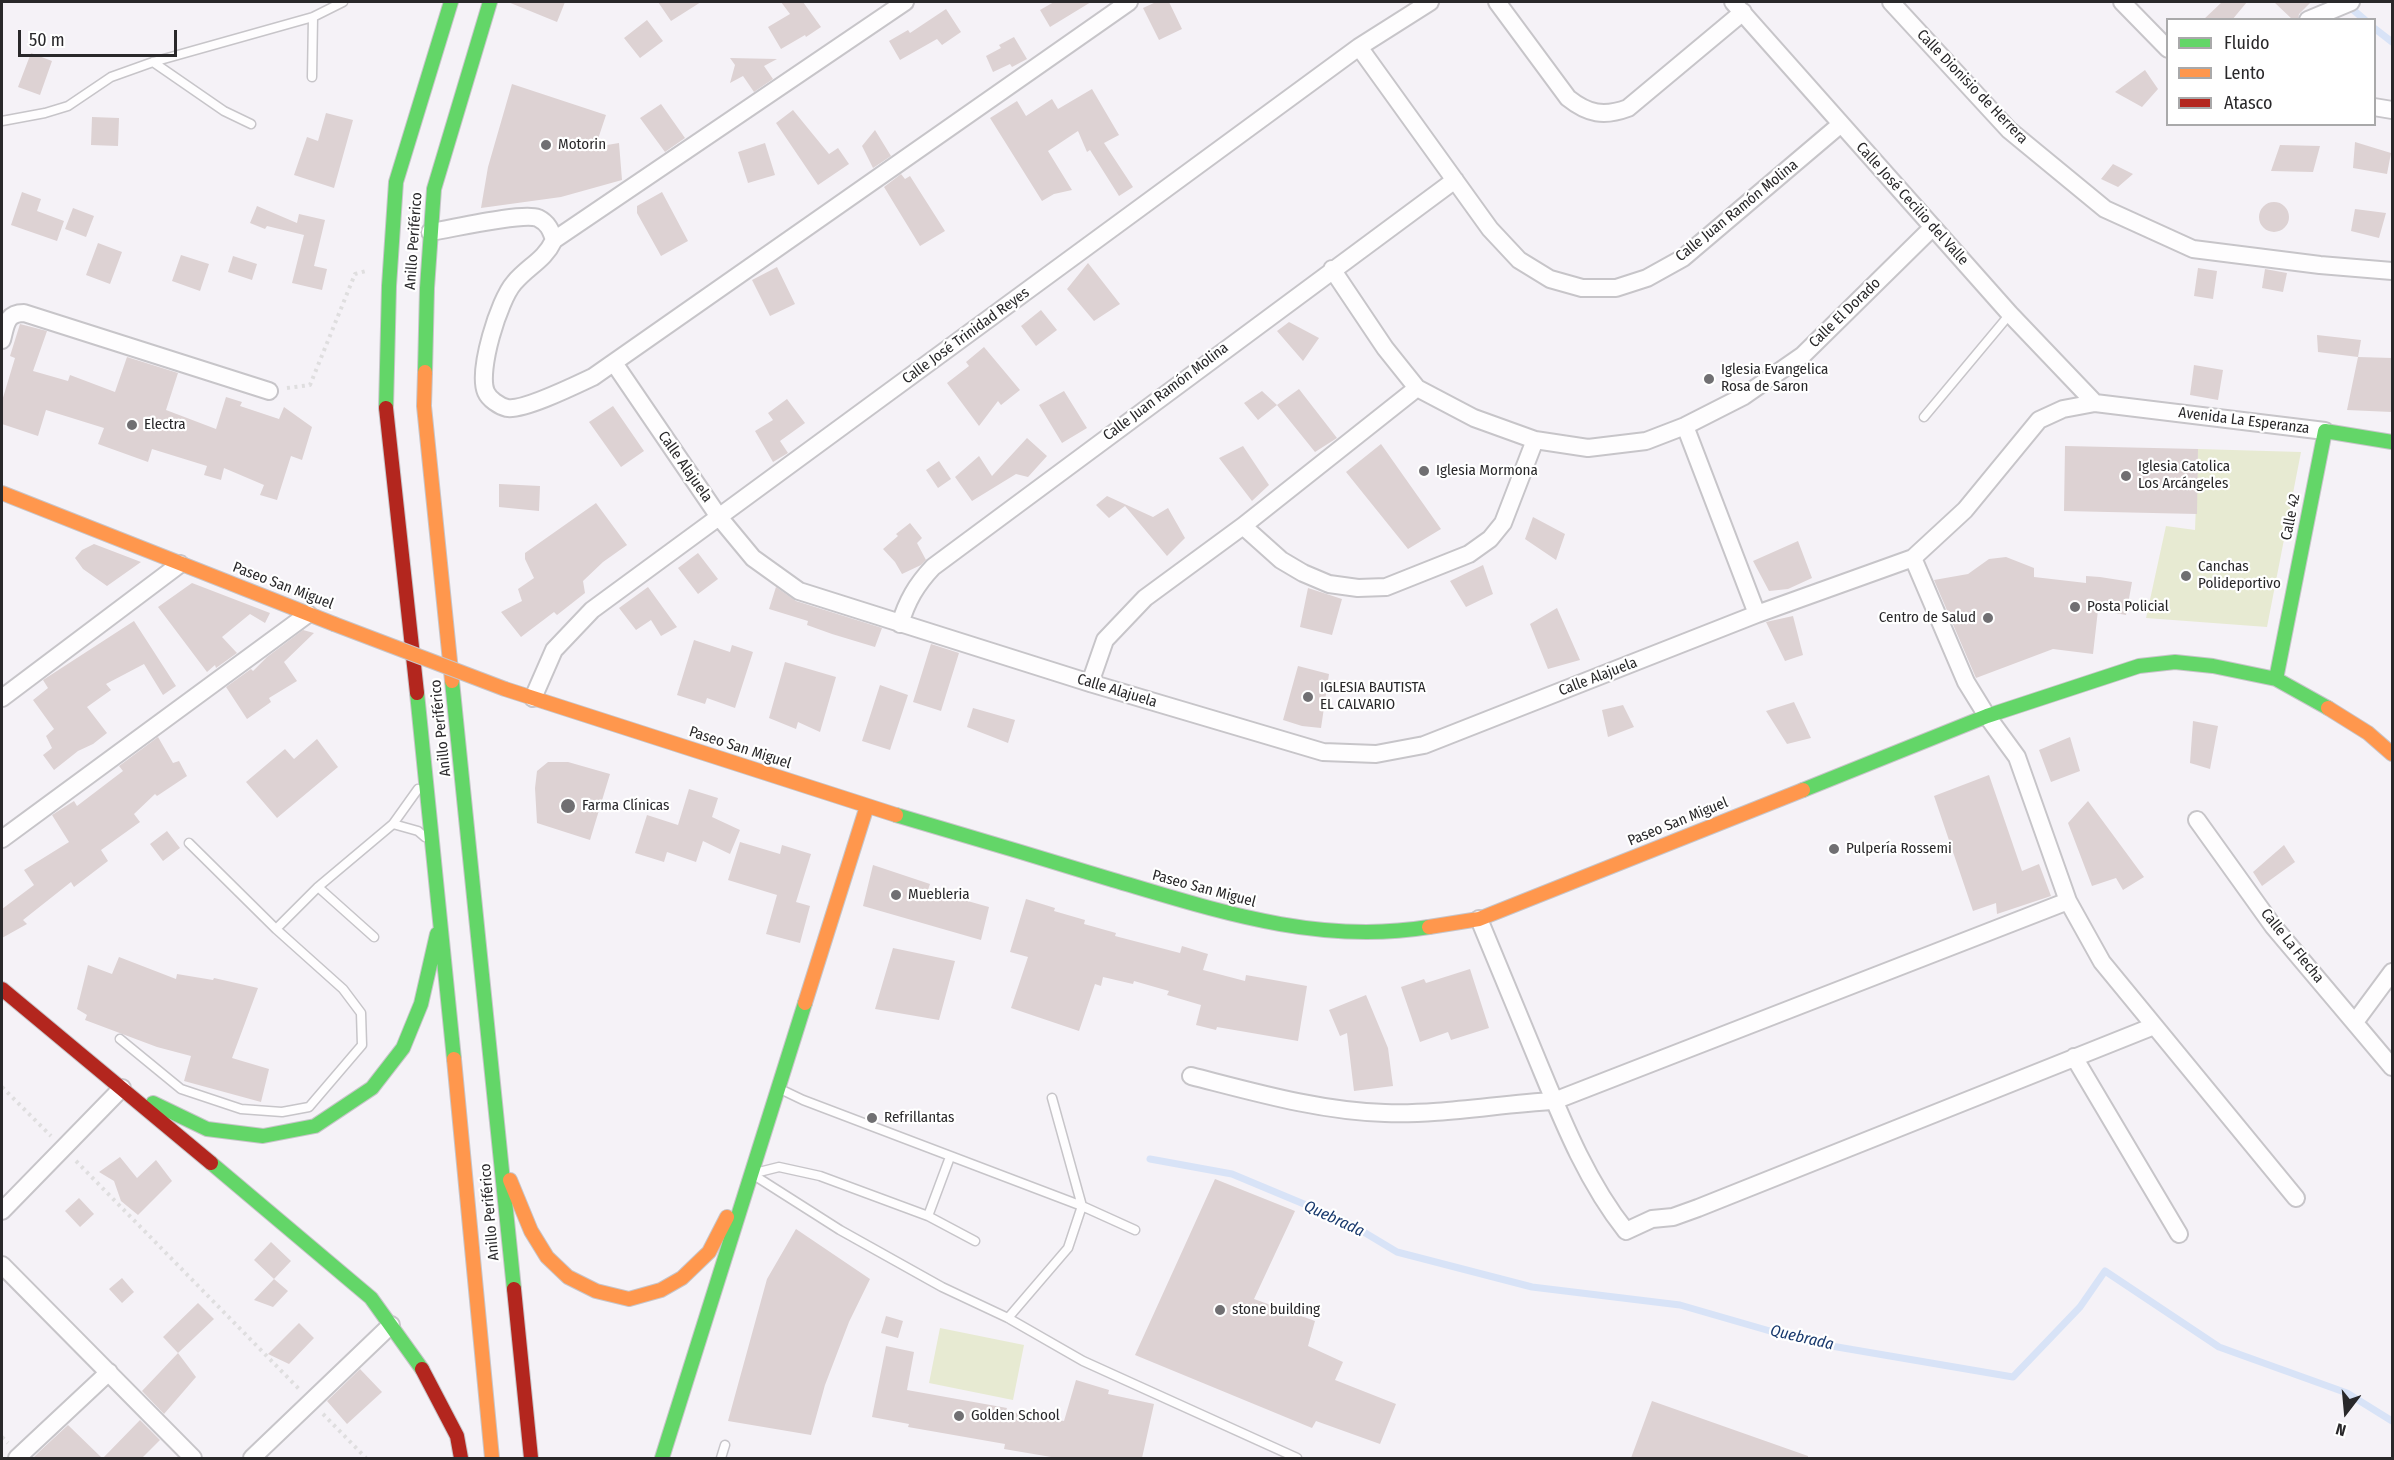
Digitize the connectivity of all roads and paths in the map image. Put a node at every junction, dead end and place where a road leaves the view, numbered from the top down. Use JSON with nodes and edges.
{"nodes":[{"id":1,"x":343,"y":2,"type":"edge"},
{"id":2,"x":451,"y":2,"type":"edge"},
{"id":3,"x":490,"y":2,"type":"edge"},
{"id":4,"x":905,"y":2,"type":"edge"},
{"id":5,"x":1129,"y":2,"type":"edge"},
{"id":6,"x":1430,"y":2,"type":"edge"},
{"id":7,"x":1497,"y":2,"type":"edge"},
{"id":8,"x":1891,"y":2,"type":"edge"},
{"id":9,"x":2122,"y":2,"type":"edge"},
{"id":10,"x":2346,"y":3,"type":"edge"},
{"id":11,"x":1738,"y":7,"type":"edge"},
{"id":12,"x":313,"y":17,"type":"junction"},
{"id":13,"x":2312,"y":18,"type":"edge"},
{"id":14,"x":1359,"y":46,"type":"junction"},
{"id":15,"x":2166,"y":47,"type":"edge"},
{"id":16,"x":153,"y":62,"type":"junction"},
{"id":17,"x":312,"y":77,"type":"dead end"},
{"id":18,"x":2376,"y":107,"type":"edge"},
{"id":19,"x":2392,"y":110,"type":"edge"},
{"id":20,"x":2,"y":121,"type":"edge"},
{"id":21,"x":251,"y":124,"type":"dead end"},
{"id":22,"x":1841,"y":124,"type":"junction"},
{"id":23,"x":1455,"y":180,"type":"junction"},
{"id":24,"x":1934,"y":227,"type":"junction"},
{"id":25,"x":430,"y":232,"type":"junction"},
{"id":26,"x":554,"y":240,"type":"junction"},
{"id":27,"x":391,"y":267,"type":"junction"},
{"id":28,"x":1332,"y":269,"type":"junction"},
{"id":29,"x":2392,"y":271,"type":"edge"},
{"id":30,"x":2010,"y":314,"type":"junction"},
{"id":31,"x":2,"y":340,"type":"edge"},
{"id":32,"x":614,"y":363,"type":"junction"},
{"id":33,"x":1417,"y":388,"type":"junction"},
{"id":34,"x":269,"y":391,"type":"joint"},
{"id":35,"x":2095,"y":403,"type":"junction"},
{"id":36,"x":1924,"y":417,"type":"dead end"},
{"id":37,"x":1685,"y":426,"type":"junction"},
{"id":38,"x":2325,"y":431,"type":"junction"},
{"id":39,"x":1535,"y":440,"type":"junction"},
{"id":40,"x":2392,"y":442,"type":"edge"},
{"id":41,"x":2,"y":493,"type":"edge"},
{"id":42,"x":719,"y":517,"type":"junction"},
{"id":43,"x":1243,"y":526,"type":"junction"},
{"id":44,"x":1913,"y":558,"type":"junction"},
{"id":45,"x":180,"y":564,"type":"junction"},
{"id":46,"x":308,"y":614,"type":"junction"},
{"id":47,"x":1757,"y":614,"type":"junction"},
{"id":48,"x":900,"y":624,"type":"junction"},
{"id":49,"x":2276,"y":680,"type":"junction"},
{"id":50,"x":1090,"y":683,"type":"junction"},
{"id":51,"x":2,"y":698,"type":"edge"},
{"id":52,"x":533,"y":698,"type":"junction"},
{"id":53,"x":1987,"y":716,"type":"junction"},
{"id":54,"x":2392,"y":754,"type":"edge"},
{"id":55,"x":426,"y":778,"type":"junction"},
{"id":56,"x":867,"y":807,"type":"junction"},
{"id":57,"x":2197,"y":820,"type":"dead end"},
{"id":58,"x":393,"y":824,"type":"junction"},
{"id":59,"x":2,"y":838,"type":"edge"},
{"id":60,"x":189,"y":843,"type":"dead end"},
{"id":61,"x":433,"y":843,"type":"junction"},
{"id":62,"x":318,"y":887,"type":"junction"},
{"id":63,"x":2068,"y":902,"type":"junction"},
{"id":64,"x":441,"y":919,"type":"junction"},
{"id":65,"x":1479,"y":919,"type":"junction"},
{"id":66,"x":276,"y":928,"type":"junction"},
{"id":67,"x":374,"y":937,"type":"dead end"},
{"id":68,"x":2392,"y":972,"type":"edge"},
{"id":69,"x":2,"y":989,"type":"edge"},
{"id":70,"x":2355,"y":1022,"type":"junction"},
{"id":71,"x":2154,"y":1026,"type":"junction"},
{"id":72,"x":120,"y":1039,"type":"dead end"},
{"id":73,"x":2074,"y":1057,"type":"junction"},
{"id":74,"x":2392,"y":1067,"type":"edge"},
{"id":75,"x":1191,"y":1076,"type":"dead end"},
{"id":76,"x":2,"y":1086,"type":"edge"},
{"id":77,"x":122,"y":1088,"type":"junction"},
{"id":78,"x":778,"y":1088,"type":"junction"},
{"id":79,"x":1052,"y":1098,"type":"dead end"},
{"id":80,"x":1554,"y":1101,"type":"junction"},
{"id":81,"x":63,"y":1148,"type":"junction"},
{"id":82,"x":950,"y":1157,"type":"junction"},
{"id":83,"x":502,"y":1162,"type":"junction"},
{"id":84,"x":751,"y":1174,"type":"junction"},
{"id":85,"x":2296,"y":1198,"type":"dead end"},
{"id":86,"x":1082,"y":1206,"type":"junction"},
{"id":87,"x":2,"y":1211,"type":"edge"},
{"id":88,"x":928,"y":1216,"type":"junction"},
{"id":89,"x":1136,"y":1230,"type":"dead end"},
{"id":90,"x":2178,"y":1234,"type":"dead end"},
{"id":91,"x":975,"y":1241,"type":"dead end"},
{"id":92,"x":2,"y":1265,"type":"edge"},
{"id":93,"x":1008,"y":1318,"type":"junction"},
{"id":94,"x":391,"y":1325,"type":"junction"},
{"id":95,"x":109,"y":1372,"type":"junction"},
{"id":96,"x":311,"y":1402,"type":"junction"},
{"id":97,"x":725,"y":1445,"type":"dead end"},
{"id":98,"x":17,"y":1458,"type":"edge"},
{"id":99,"x":193,"y":1458,"type":"edge"},
{"id":100,"x":252,"y":1458,"type":"edge"},
{"id":101,"x":366,"y":1458,"type":"edge"},
{"id":102,"x":461,"y":1458,"type":"edge"},
{"id":103,"x":492,"y":1458,"type":"edge"},
{"id":104,"x":531,"y":1458,"type":"edge"},
{"id":105,"x":662,"y":1458,"type":"edge"},
{"id":106,"x":721,"y":1458,"type":"edge"},
{"id":107,"x":1297,"y":1458,"type":"edge"}],
"edges":[{"from":1,"to":12,"type":"lane"},
{"from":2,"to":27,"type":"main road","name":"Anillo Periférico"},
{"from":3,"to":25,"type":"main road","name":"Anillo Periférico"},
{"from":4,"to":26,"type":"street"},
{"from":5,"to":32,"type":"street"},
{"from":6,"to":14,"type":"street","name":"Calle José Trinidad Reyes"},
{"from":7,"to":11,"type":"street"},
{"from":8,"to":29,"type":"street","name":"Calle Dionisio de Herrera"},
{"from":9,"to":15,"type":"street"},
{"from":10,"to":13,"type":"street"},
{"from":11,"to":22,"type":"street","name":"Calle José Cecilio del Valle"},
{"from":12,"to":16,"type":"lane"},
{"from":12,"to":17,"type":"lane"},
{"from":14,"to":23,"type":"street","name":"Calle Juan Ramón Molina"},
{"from":14,"to":42,"type":"street","name":"Calle José Trinidad Reyes"},
{"from":16,"to":20,"type":"lane"},
{"from":16,"to":21,"type":"lane"},
{"from":18,"to":19,"type":"street"},
{"from":22,"to":23,"type":"street","name":"Calle Juan Ramón Molina"},
{"from":22,"to":24,"type":"street","name":"Calle José Cecilio del Valle"},
{"from":23,"to":28,"type":"street","name":"Calle Juan Ramón Molina"},
{"from":24,"to":30,"type":"street","name":"Calle José Cecilio del Valle"},
{"from":24,"to":37,"type":"street","name":"Calle El Dorado"},
{"from":25,"to":26,"type":"street"},
{"from":25,"to":83,"type":"main road","name":"Anillo Periférico"},
{"from":26,"to":32,"type":"street"},
{"from":27,"to":34,"type":"path"},
{"from":27,"to":55,"type":"main road","name":"Anillo Periférico"},
{"from":28,"to":33,"type":"street","name":"Calle El Dorado"},
{"from":28,"to":48,"type":"street","name":"Calle Juan Ramón Molina"},
{"from":30,"to":35,"type":"street","name":"Calle José Cecilio del Valle"},
{"from":30,"to":36,"type":"lane"},
{"from":31,"to":34,"type":"street"},
{"from":32,"to":42,"type":"street","name":"Calle Alajuela"},
{"from":33,"to":39,"type":"street","name":"Calle El Dorado"},
{"from":33,"to":43,"type":"street"},
{"from":35,"to":38,"type":"street","name":"Avenida La Esperanza"},
{"from":35,"to":44,"type":"street","name":"Calle Alajuela"},
{"from":37,"to":39,"type":"street","name":"Calle El Dorado"},
{"from":37,"to":47,"type":"street"},
{"from":38,"to":40,"type":"main road","name":"Avenida La Esperanza"},
{"from":38,"to":49,"type":"main road","name":"Calle 42"},
{"from":39,"to":43,"type":"street"},
{"from":41,"to":45,"type":"main road","name":"Paseo San Miguel"},
{"from":42,"to":48,"type":"street","name":"Calle Alajuela"},
{"from":42,"to":52,"type":"street","name":"Calle José Trinidad Reyes"},
{"from":43,"to":50,"type":"street"},
{"from":44,"to":47,"type":"street","name":"Calle Alajuela"},
{"from":44,"to":53,"type":"street"},
{"from":45,"to":46,"type":"main road","name":"Paseo San Miguel"},
{"from":45,"to":51,"type":"street"},
{"from":46,"to":52,"type":"main road","name":"Paseo San Miguel","bridge":true},
{"from":46,"to":59,"type":"street"},
{"from":47,"to":50,"type":"street","name":"Calle Alajuela"},
{"from":48,"to":50,"type":"street","name":"Calle Alajuela"},
{"from":49,"to":53,"type":"main road","name":"Paseo San Miguel"},
{"from":49,"to":54,"type":"main road","name":"Paseo San Miguel"},
{"from":52,"to":56,"type":"main road","name":"Paseo San Miguel"},
{"from":53,"to":63,"type":"street"},
{"from":53,"to":65,"type":"main road","name":"Paseo San Miguel"},
{"from":55,"to":58,"type":"lane"},
{"from":55,"to":61,"type":"main road","name":"Anillo Periférico"},
{"from":56,"to":65,"type":"main road","name":"Paseo San Miguel"},
{"from":56,"to":78,"type":"main road"},
{"from":57,"to":70,"type":"street","name":"Calle La Flecha"},
{"from":58,"to":61,"type":"lane"},
{"from":58,"to":62,"type":"lane"},
{"from":60,"to":66,"type":"lane"},
{"from":61,"to":64,"type":"main road","name":"Anillo Periférico"},
{"from":62,"to":66,"type":"lane"},
{"from":62,"to":67,"type":"lane"},
{"from":63,"to":71,"type":"street"},
{"from":63,"to":80,"type":"street"},
{"from":64,"to":77,"type":"main road"},
{"from":64,"to":103,"type":"main road","name":"Anillo Periférico"},
{"from":65,"to":80,"type":"street"},
{"from":66,"to":72,"type":"lane"},
{"from":68,"to":70,"type":"street"},
{"from":69,"to":77,"type":"main road"},
{"from":70,"to":74,"type":"street","name":"Calle La Flecha"},
{"from":71,"to":73,"type":"street"},
{"from":71,"to":85,"type":"street"},
{"from":73,"to":80,"type":"street"},
{"from":73,"to":90,"type":"street"},
{"from":75,"to":80,"type":"street"},
{"from":76,"to":81,"type":"path"},
{"from":77,"to":81,"type":"street"},
{"from":77,"to":94,"type":"main road"},
{"from":78,"to":82,"type":"lane"},
{"from":78,"to":84,"type":"main road"},
{"from":79,"to":86,"type":"lane"},
{"from":81,"to":87,"type":"street"},
{"from":81,"to":96,"type":"path"},
{"from":82,"to":86,"type":"lane"},
{"from":82,"to":88,"type":"lane"},
{"from":83,"to":84,"type":"main road"},
{"from":83,"to":104,"type":"main road","name":"Anillo Periférico"},
{"from":84,"to":88,"type":"lane"},
{"from":84,"to":93,"type":"lane"},
{"from":84,"to":105,"type":"main road"},
{"from":86,"to":89,"type":"lane"},
{"from":86,"to":93,"type":"lane"},
{"from":88,"to":91,"type":"lane"},
{"from":92,"to":95,"type":"street"},
{"from":93,"to":107,"type":"lane"},
{"from":94,"to":96,"type":"street"},
{"from":94,"to":102,"type":"main road"},
{"from":95,"to":98,"type":"street"},
{"from":95,"to":99,"type":"street"},
{"from":96,"to":100,"type":"street"},
{"from":96,"to":101,"type":"path"},
{"from":97,"to":106,"type":"lane"}]}
